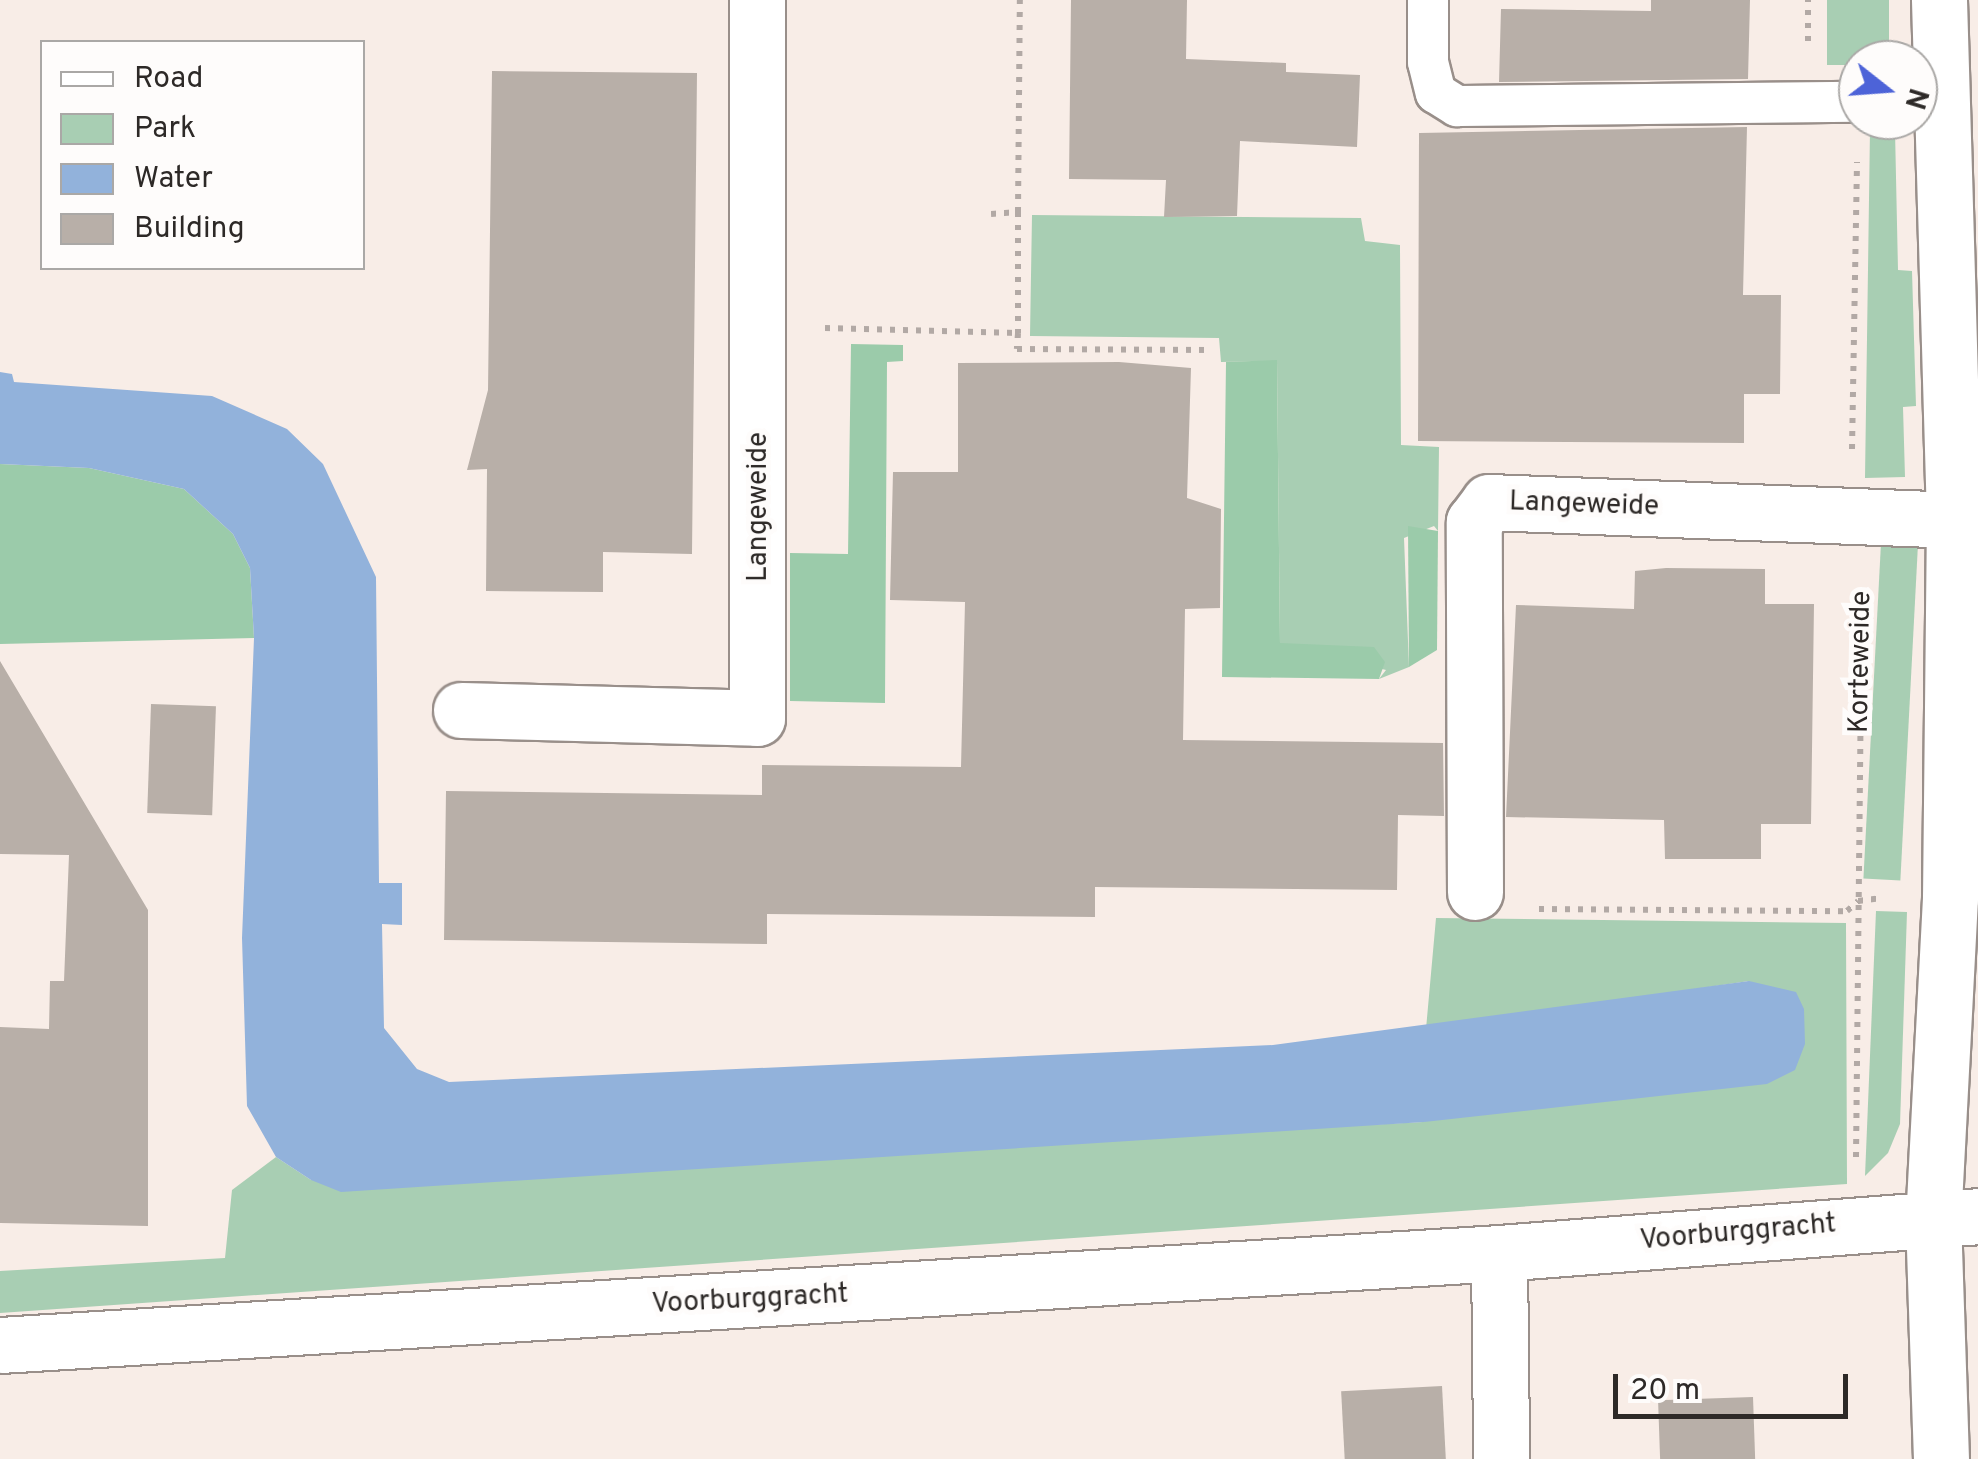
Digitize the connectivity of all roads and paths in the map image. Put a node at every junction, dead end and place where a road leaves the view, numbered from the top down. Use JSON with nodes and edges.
{"nodes":[{"id":1,"x":757,"y":0,"type":"edge"},
{"id":2,"x":1020,"y":0,"type":"edge"},
{"id":3,"x":1428,"y":0,"type":"edge"},
{"id":4,"x":1940,"y":0,"type":"edge"},
{"id":5,"x":1936,"y":40,"type":"edge"},
{"id":6,"x":1838,"y":102,"type":"edge"},
{"id":7,"x":1857,"y":140,"type":"edge"},
{"id":8,"x":1932,"y":140,"type":"edge"},
{"id":9,"x":1018,"y":212,"type":"junction"},
{"id":10,"x":991,"y":214,"type":"dead end"},
{"id":11,"x":758,"y":326,"type":"junction"},
{"id":12,"x":1018,"y":333,"type":"junction"},
{"id":13,"x":1212,"y":350,"type":"dead end"},
{"id":14,"x":1863,"y":513,"type":"junction"},
{"id":15,"x":1966,"y":519,"type":"edge"},
{"id":16,"x":461,"y":710,"type":"dead end"},
{"id":17,"x":1475,"y":892,"type":"joint"},
{"id":18,"x":1950,"y":898,"type":"junction"},
{"id":19,"x":1858,"y":900,"type":"junction"},
{"id":20,"x":1956,"y":1217,"type":"edge"},
{"id":21,"x":1856,"y":1224,"type":"junction"},
{"id":22,"x":1499,"y":1253,"type":"junction"},
{"id":23,"x":0,"y":1345,"type":"edge"},
{"id":24,"x":1501,"y":1459,"type":"edge"},
{"id":25,"x":1941,"y":1459,"type":"edge"}],
"edges":[{"from":1,"to":11,"type":"street","name":"Langeweide"},
{"from":2,"to":9,"type":"path"},
{"from":3,"to":6,"type":"lane"},
{"from":4,"to":5,"type":"street"},
{"from":7,"to":14,"type":"path","name":"Korteweide"},
{"from":8,"to":15,"type":"street"},
{"from":9,"to":10,"type":"path"},
{"from":9,"to":12,"type":"path"},
{"from":11,"to":12,"type":"path"},
{"from":11,"to":16,"type":"street","name":"Langeweide"},
{"from":12,"to":13,"type":"path"},
{"from":14,"to":15,"type":"street","name":"Langeweide"},
{"from":14,"to":17,"type":"street","name":"Langeweide"},
{"from":14,"to":19,"type":"path","name":"Korteweide"},
{"from":15,"to":18,"type":"street"},
{"from":17,"to":19,"type":"path"},
{"from":18,"to":19,"type":"path"},
{"from":18,"to":20,"type":"street"},
{"from":19,"to":21,"type":"path","name":"Korteweide"},
{"from":20,"to":21,"type":"street","name":"Voorburggracht"},
{"from":20,"to":25,"type":"street"},
{"from":21,"to":22,"type":"street","name":"Voorburggracht"},
{"from":22,"to":23,"type":"street","name":"Voorburggracht"},
{"from":22,"to":24,"type":"street"}]}
